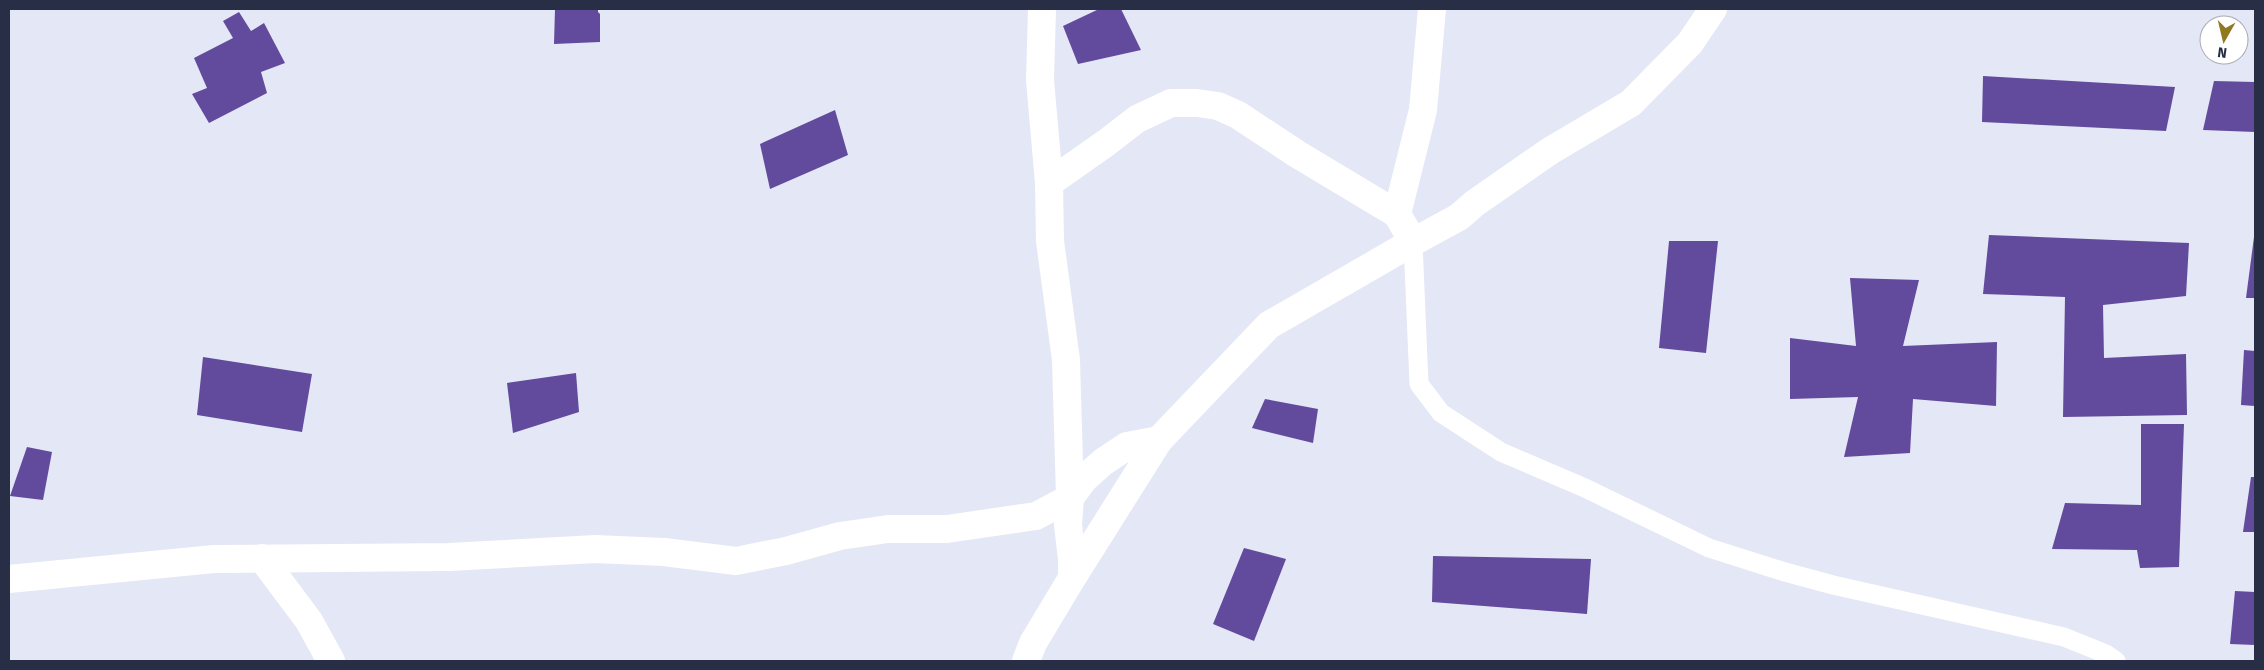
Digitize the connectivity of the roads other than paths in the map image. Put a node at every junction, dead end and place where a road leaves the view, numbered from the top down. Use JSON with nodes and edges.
{"nodes":[{"id":1,"x":1042,"y":9,"type":"edge"},
{"id":2,"x":1432,"y":9,"type":"edge"},
{"id":3,"x":1713,"y":9,"type":"edge"},
{"id":4,"x":1049,"y":183,"type":"junction"},
{"id":5,"x":1397,"y":214,"type":"junction"},
{"id":6,"x":1413,"y":242,"type":"junction"},
{"id":7,"x":1158,"y":440,"type":"junction"},
{"id":8,"x":1070,"y":498,"type":"junction"},
{"id":9,"x":262,"y":558,"type":"junction"},
{"id":10,"x":1072,"y":578,"type":"junction"},
{"id":11,"x":9,"y":579,"type":"edge"},
{"id":12,"x":331,"y":661,"type":"edge"},
{"id":13,"x":1026,"y":661,"type":"edge"},
{"id":14,"x":2116,"y":661,"type":"edge"}],
"edges":[{"from":1,"to":4,"type":"street"},
{"from":2,"to":5,"type":"street"},
{"from":3,"to":6,"type":"street"},
{"from":4,"to":5,"type":"street"},
{"from":4,"to":8,"type":"street"},
{"from":5,"to":6,"type":"street"},
{"from":6,"to":7,"type":"street"},
{"from":6,"to":14,"type":"lane"},
{"from":7,"to":8,"type":"street"},
{"from":7,"to":10,"type":"street"},
{"from":8,"to":9,"type":"street"},
{"from":8,"to":10,"type":"street"},
{"from":9,"to":11,"type":"street"},
{"from":9,"to":12,"type":"street"},
{"from":10,"to":13,"type":"street"}]}
